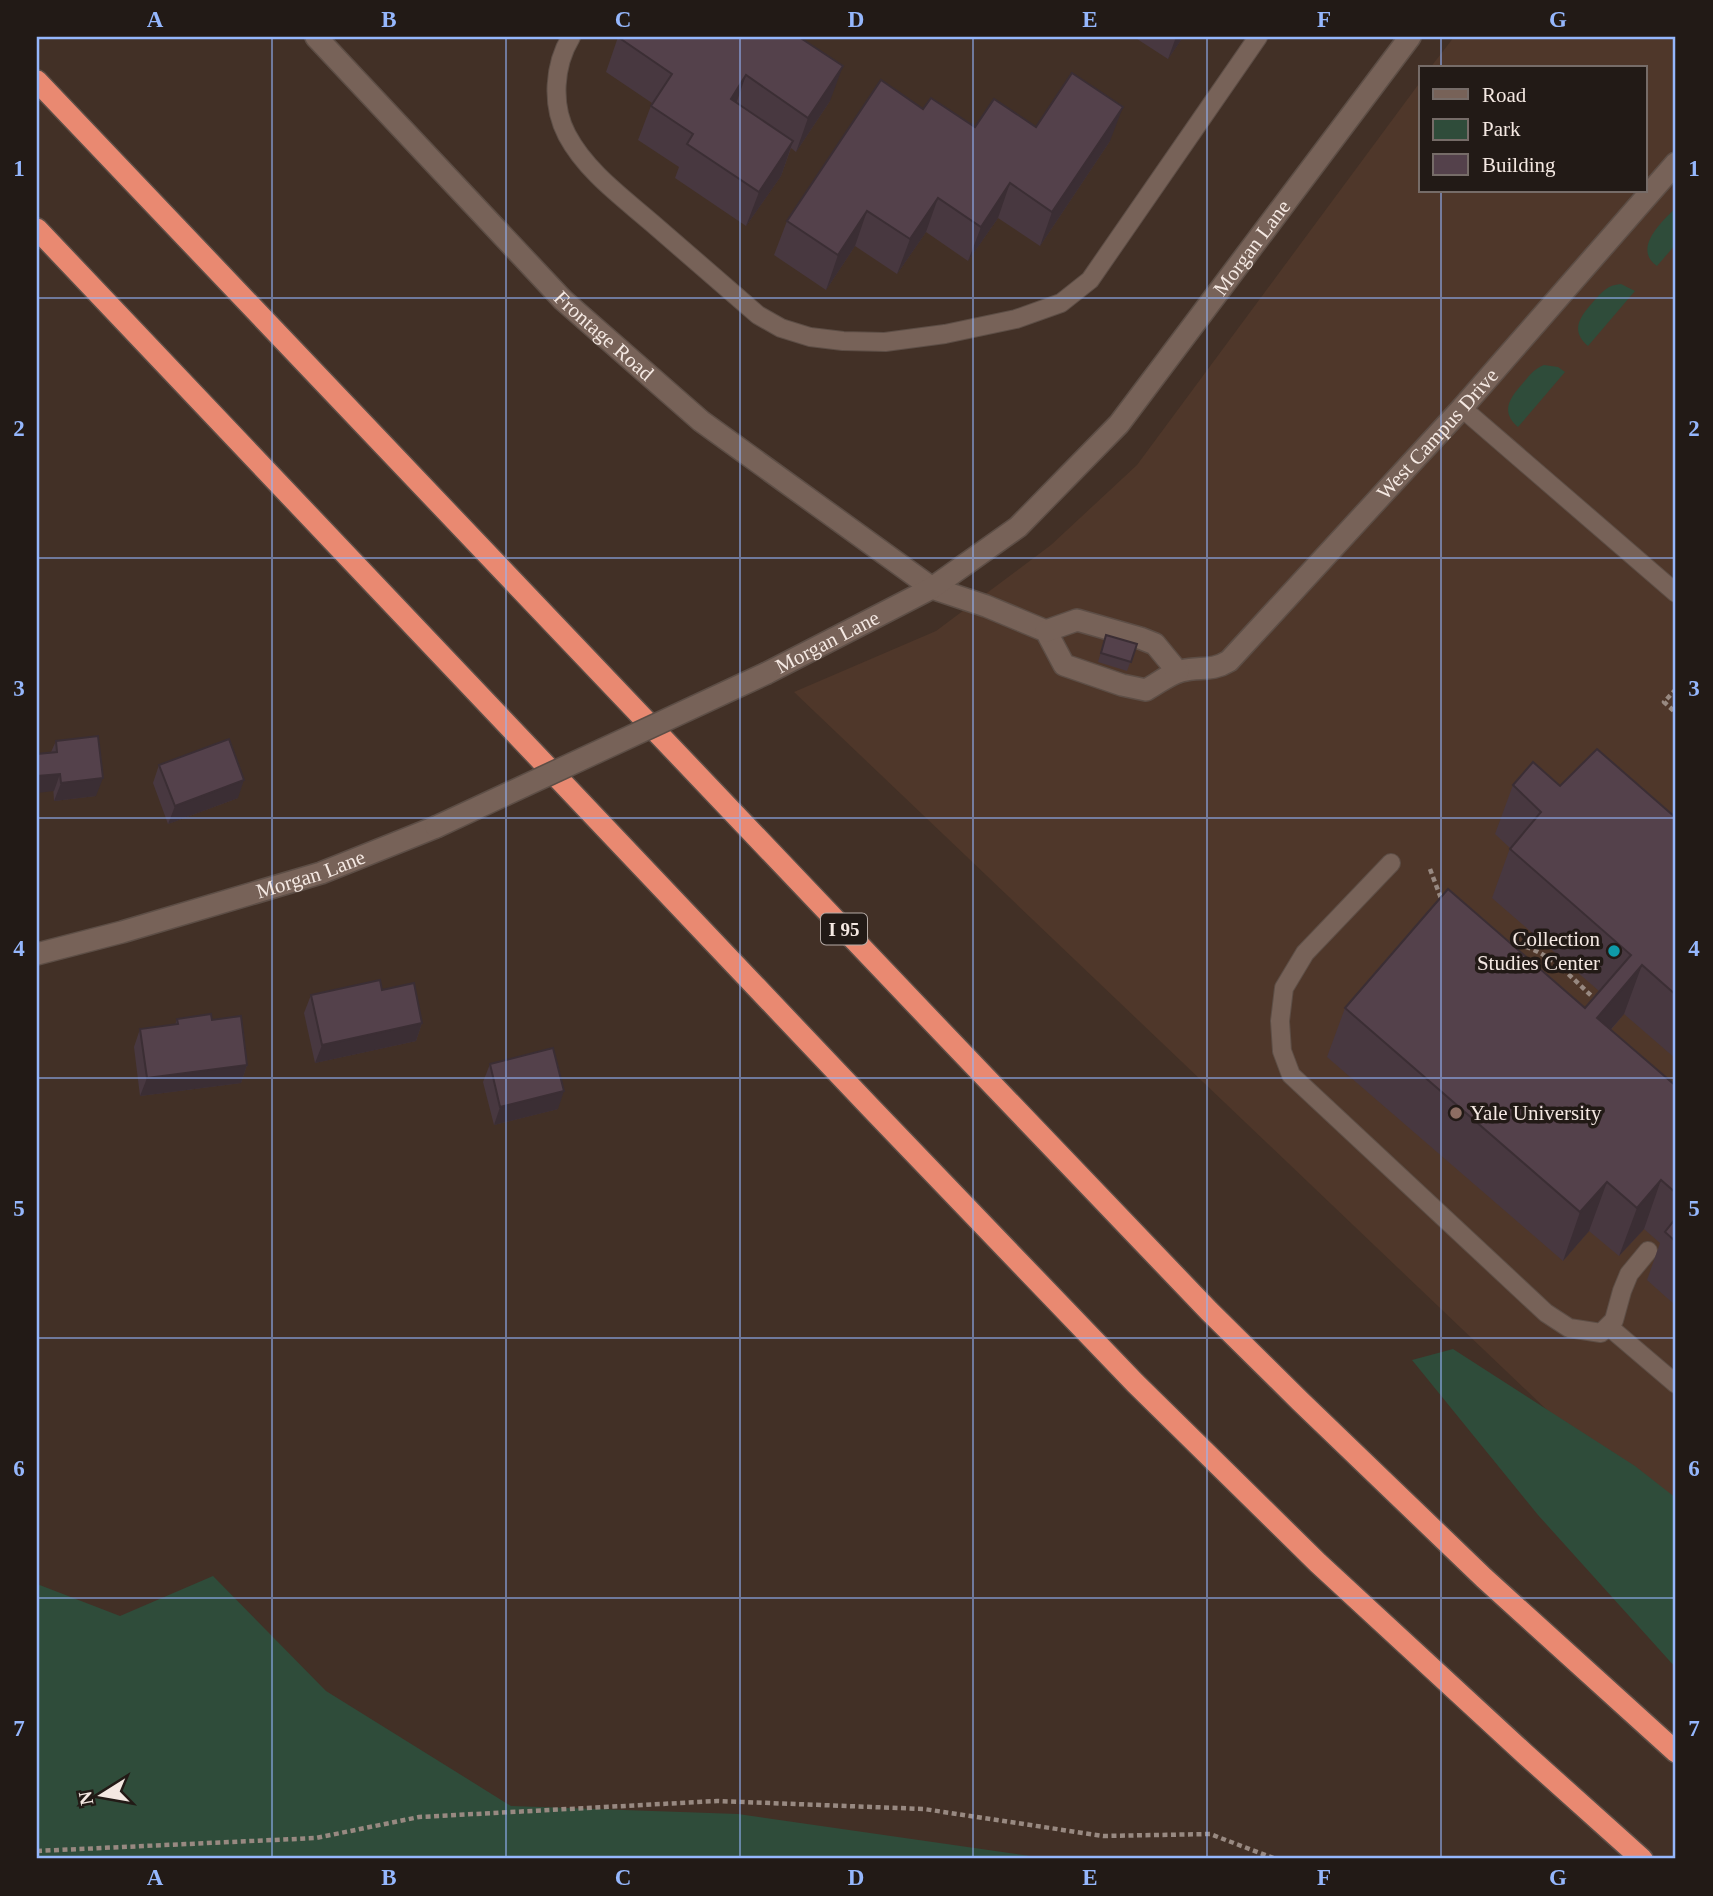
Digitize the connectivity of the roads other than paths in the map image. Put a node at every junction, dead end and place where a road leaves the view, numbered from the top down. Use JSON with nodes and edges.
{"nodes":[{"id":1,"x":316,"y":37,"type":"edge"},
{"id":2,"x":571,"y":37,"type":"edge"},
{"id":3,"x":1258,"y":37,"type":"edge"},
{"id":4,"x":1410,"y":37,"type":"edge"},
{"id":5,"x":37,"y":80,"type":"edge"},
{"id":6,"x":1676,"y":163,"type":"edge"},
{"id":7,"x":37,"y":229,"type":"edge"},
{"id":8,"x":1462,"y":408,"type":"junction"},
{"id":9,"x":932,"y":588,"type":"junction"},
{"id":10,"x":1676,"y":593,"type":"edge"},
{"id":11,"x":1046,"y":631,"type":"junction"},
{"id":12,"x":1178,"y":671,"type":"junction"},
{"id":13,"x":1391,"y":863,"type":"dead end"},
{"id":14,"x":37,"y":954,"type":"edge"},
{"id":15,"x":1648,"y":1251,"type":"dead end"},
{"id":16,"x":1608,"y":1326,"type":"junction"},
{"id":17,"x":1676,"y":1384,"type":"edge"},
{"id":18,"x":1676,"y":1752,"type":"edge"},
{"id":19,"x":1642,"y":1859,"type":"edge"}],
"edges":[{"from":1,"to":9,"type":"street","name":"Frontage Road"},
{"from":2,"to":3,"type":"lane"},
{"from":4,"to":9,"type":"street","name":"Morgan Lane"},
{"from":5,"to":18,"type":"highway","number":"I 95"},
{"from":6,"to":8,"type":"street","name":"West Campus Drive"},
{"from":7,"to":19,"type":"highway"},
{"from":8,"to":10,"type":"lane"},
{"from":8,"to":12,"type":"street","name":"West Campus Drive"},
{"from":9,"to":11,"type":"street"},
{"from":9,"to":14,"type":"street","name":"Morgan Lane","bridge":true},
{"from":11,"to":12,"type":"street"},
{"from":11,"to":12,"type":"street","name":"West Campus Drive"},
{"from":13,"to":16,"type":"lane"},
{"from":15,"to":16,"type":"lane"},
{"from":16,"to":17,"type":"lane"}]}
